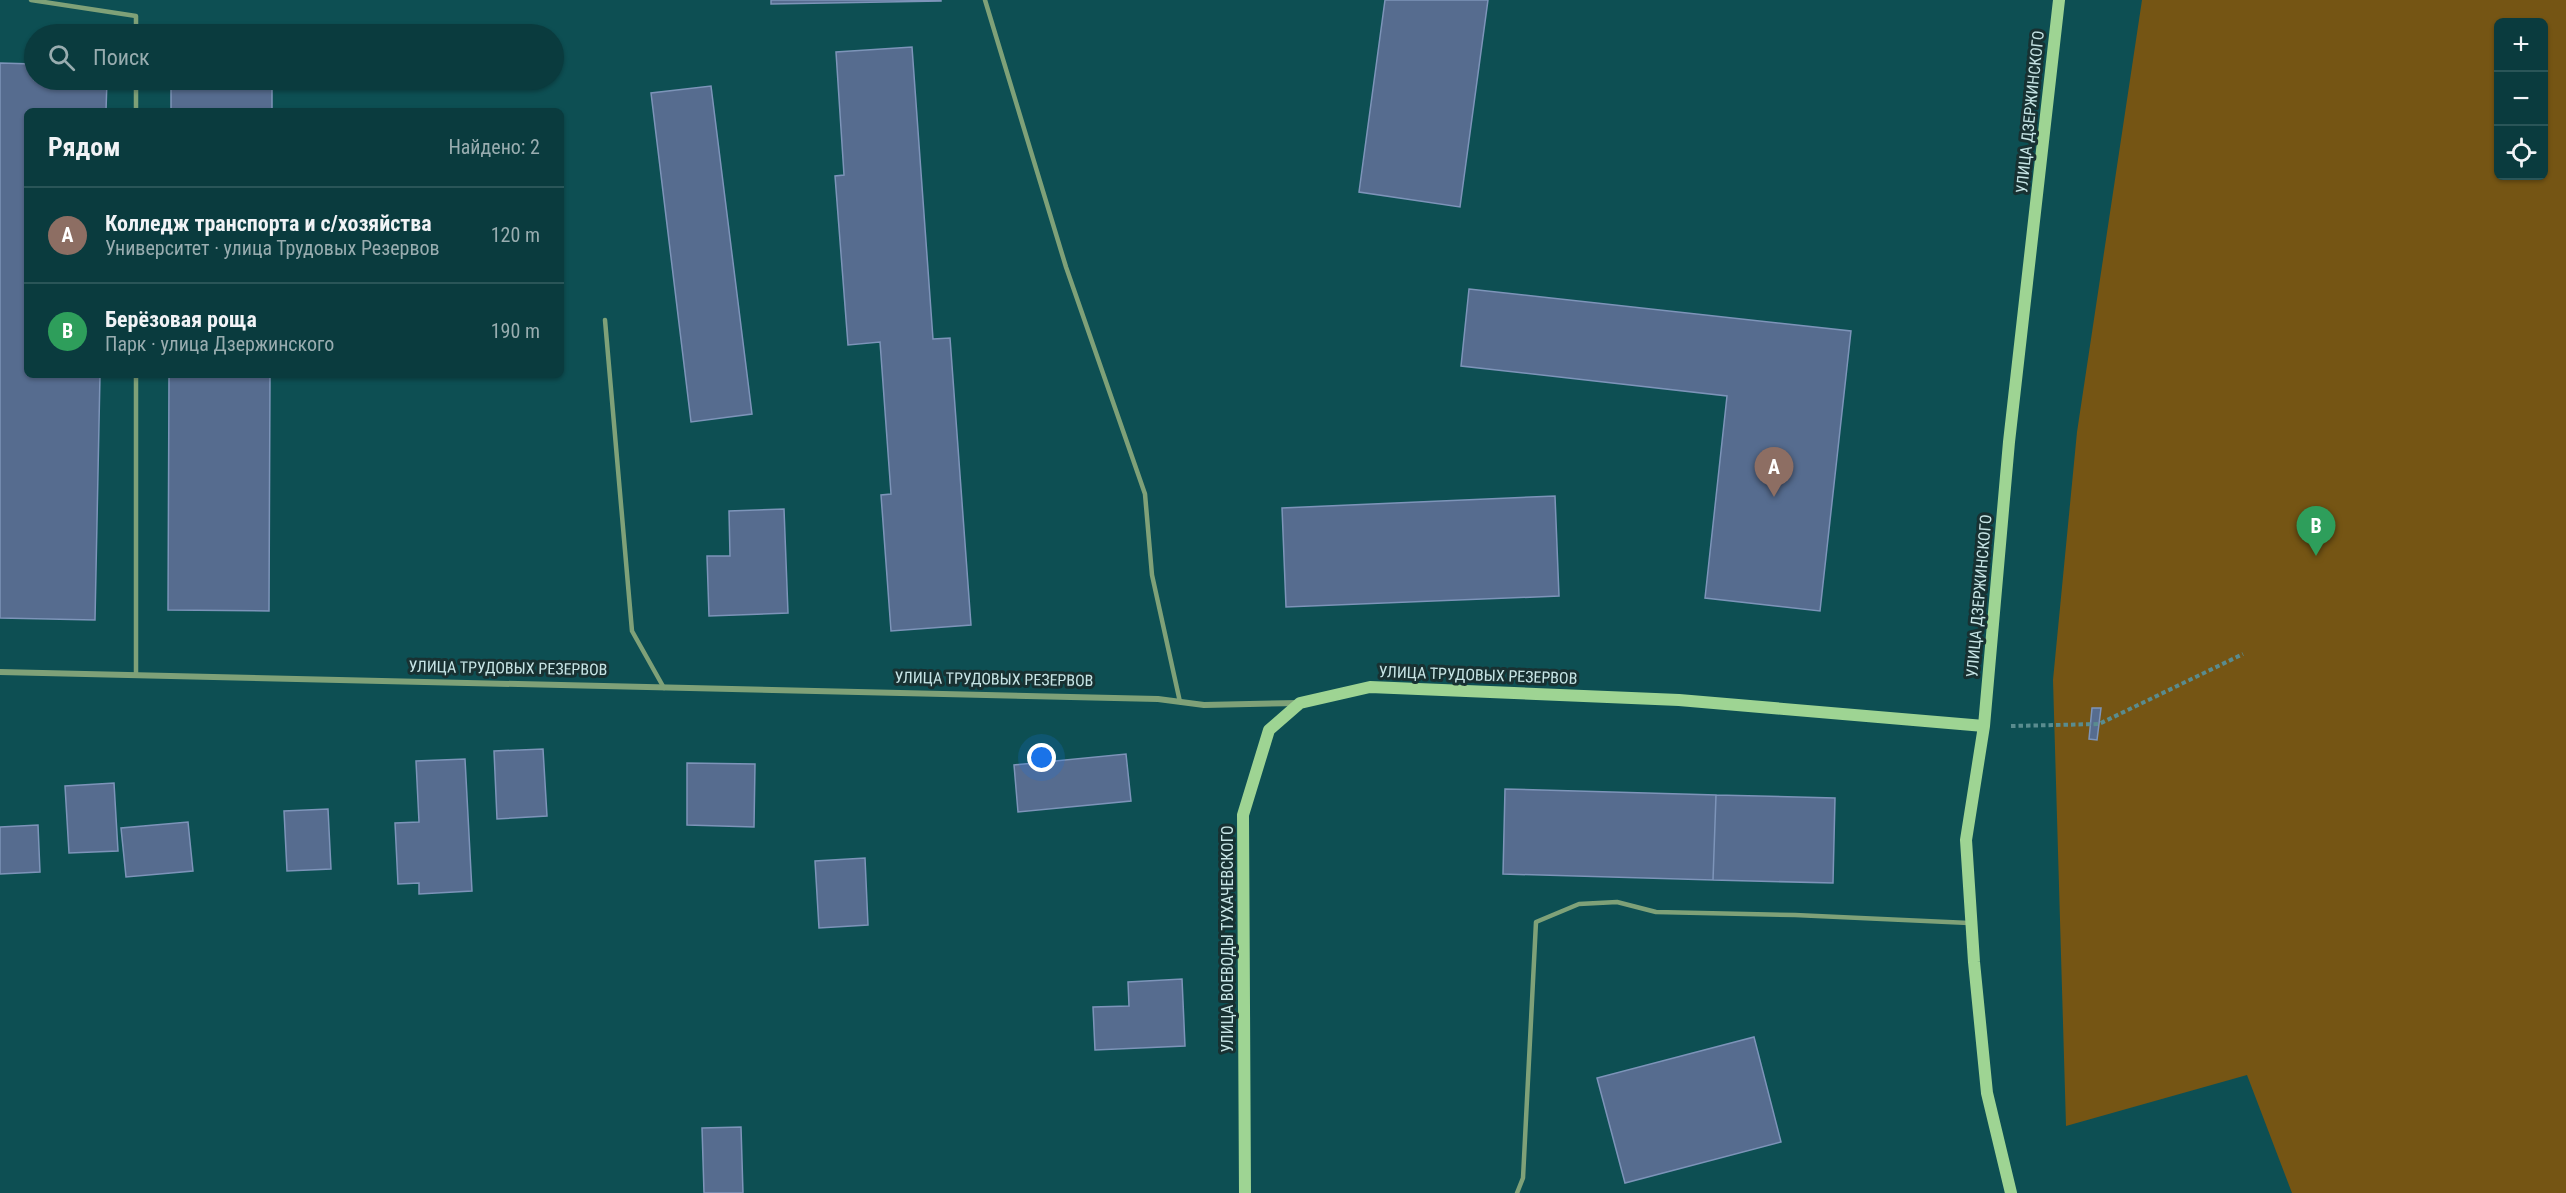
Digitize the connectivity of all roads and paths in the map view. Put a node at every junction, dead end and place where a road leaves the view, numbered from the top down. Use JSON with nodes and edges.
{"nodes":[{"id":1,"x":31,"y":0,"type":"edge"},
{"id":2,"x":985,"y":0,"type":"edge"},
{"id":3,"x":2059,"y":0,"type":"edge"},
{"id":4,"x":136,"y":24,"type":"edge"},
{"id":5,"x":136,"y":90,"type":"edge"},
{"id":6,"x":136,"y":108,"type":"edge"},
{"id":7,"x":605,"y":320,"type":"dead end"},
{"id":8,"x":136,"y":378,"type":"edge"},
{"id":9,"x":2243,"y":654,"type":"dead end"},
{"id":10,"x":0,"y":672,"type":"edge"},
{"id":11,"x":136,"y":675,"type":"junction"},
{"id":12,"x":663,"y":688,"type":"junction"},
{"id":13,"x":1180,"y":702,"type":"junction"},
{"id":14,"x":1300,"y":703,"type":"junction"},
{"id":15,"x":1984,"y":726,"type":"junction"},
{"id":16,"x":1972,"y":923,"type":"junction"},
{"id":17,"x":1245,"y":1193,"type":"edge"},
{"id":18,"x":1517,"y":1193,"type":"edge"},
{"id":19,"x":2011,"y":1193,"type":"edge"}],
"edges":[{"from":1,"to":4,"type":"lane"},
{"from":2,"to":13,"type":"lane"},
{"from":3,"to":15,"type":"main road","name":"УЛИЦА ДЗЕРЖИНСКОГО"},
{"from":5,"to":6,"type":"lane"},
{"from":7,"to":12,"type":"lane"},
{"from":8,"to":11,"type":"lane"},
{"from":9,"to":15,"type":"path"},
{"from":10,"to":11,"type":"street","name":"УЛИЦА ТРУДОВЫХ РЕЗЕРВОВ"},
{"from":11,"to":12,"type":"street","name":"УЛИЦА ТРУДОВЫХ РЕЗЕРВОВ"},
{"from":12,"to":13,"type":"street","name":"УЛИЦА ТРУДОВЫХ РЕЗЕРВОВ"},
{"from":13,"to":14,"type":"street","name":"УЛИЦА ТРУДОВЫХ РЕЗЕРВОВ"},
{"from":14,"to":15,"type":"main road","name":"УЛИЦА ТРУДОВЫХ РЕЗЕРВОВ"},
{"from":14,"to":17,"type":"main road","name":"УЛИЦА ВОЕВОДЫ ТУХАЧЕВСКОГО"},
{"from":15,"to":16,"type":"main road","name":"УЛИЦА ДЗЕРЖИНСКОГО"},
{"from":16,"to":18,"type":"lane"},
{"from":16,"to":19,"type":"main road","name":"УЛИЦА ДЗЕРЖИНСКОГО"}]}
